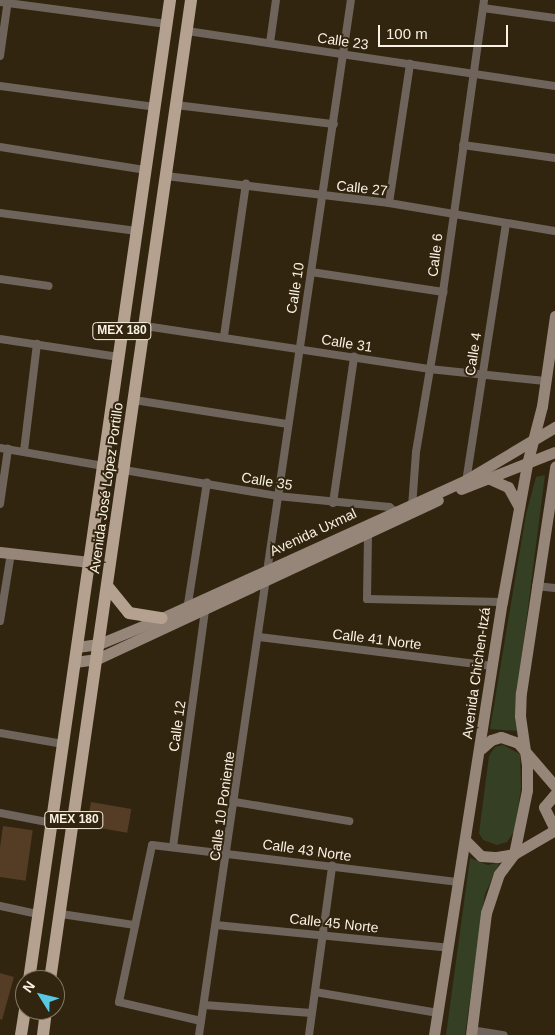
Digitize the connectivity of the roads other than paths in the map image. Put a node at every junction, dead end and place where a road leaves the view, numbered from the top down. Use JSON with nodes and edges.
{"nodes":[{"id":1,"x":170,"y":0,"type":"edge"},
{"id":2,"x":191,"y":0,"type":"edge"},
{"id":3,"x":276,"y":0,"type":"edge"},
{"id":4,"x":351,"y":0,"type":"edge"},
{"id":5,"x":5,"y":1,"type":"edge"},
{"id":6,"x":484,"y":4,"type":"edge"},
{"id":7,"x":555,"y":18,"type":"edge"},
{"id":8,"x":166,"y":24,"type":"junction"},
{"id":9,"x":187,"y":30,"type":"junction"},
{"id":10,"x":270,"y":43,"type":"junction"},
{"id":11,"x":344,"y":54,"type":"junction"},
{"id":12,"x":0,"y":56,"type":"edge"},
{"id":13,"x":410,"y":64,"type":"junction"},
{"id":14,"x":473,"y":73,"type":"junction"},
{"id":15,"x":0,"y":86,"type":"edge"},
{"id":16,"x":555,"y":86,"type":"edge"},
{"id":17,"x":176,"y":105,"type":"junction"},
{"id":18,"x":155,"y":107,"type":"junction"},
{"id":19,"x":334,"y":124,"type":"junction"},
{"id":20,"x":463,"y":145,"type":"junction"},
{"id":21,"x":0,"y":147,"type":"edge"},
{"id":22,"x":555,"y":158,"type":"edge"},
{"id":23,"x":146,"y":170,"type":"junction"},
{"id":24,"x":166,"y":176,"type":"junction"},
{"id":25,"x":246,"y":184,"type":"junction"},
{"id":26,"x":321,"y":196,"type":"junction"},
{"id":27,"x":389,"y":203,"type":"junction"},
{"id":28,"x":0,"y":213,"type":"edge"},
{"id":29,"x":452,"y":214,"type":"junction"},
{"id":30,"x":506,"y":225,"type":"junction"},
{"id":31,"x":137,"y":231,"type":"junction"},
{"id":32,"x":555,"y":232,"type":"edge"},
{"id":33,"x":311,"y":272,"type":"junction"},
{"id":34,"x":0,"y":279,"type":"edge"},
{"id":35,"x":49,"y":286,"type":"dead end"},
{"id":36,"x":443,"y":292,"type":"junction"},
{"id":37,"x":555,"y":316,"type":"edge"},
{"id":38,"x":145,"y":326,"type":"junction"},
{"id":39,"x":224,"y":336,"type":"junction"},
{"id":40,"x":0,"y":338,"type":"edge"},
{"id":41,"x":37,"y":344,"type":"junction"},
{"id":42,"x":298,"y":348,"type":"junction"},
{"id":43,"x":119,"y":357,"type":"junction"},
{"id":44,"x":354,"y":357,"type":"junction"},
{"id":45,"x":429,"y":369,"type":"junction"},
{"id":46,"x":482,"y":376,"type":"junction"},
{"id":47,"x":545,"y":381,"type":"junction"},
{"id":48,"x":134,"y":400,"type":"junction"},
{"id":49,"x":288,"y":424,"type":"junction"},
{"id":50,"x":555,"y":427,"type":"edge"},
{"id":51,"x":532,"y":442,"type":"junction"},
{"id":52,"x":4,"y":448,"type":"edge"},
{"id":53,"x":24,"y":451,"type":"junction"},
{"id":54,"x":555,"y":452,"type":"edge"},
{"id":55,"x":527,"y":464,"type":"junction"},
{"id":56,"x":103,"y":466,"type":"junction"},
{"id":57,"x":555,"y":467,"type":"edge"},
{"id":58,"x":124,"y":470,"type":"junction"},
{"id":59,"x":490,"y":479,"type":"junction"},
{"id":60,"x":207,"y":483,"type":"junction"},
{"id":61,"x":466,"y":484,"type":"junction"},
{"id":62,"x":277,"y":496,"type":"junction"},
{"id":63,"x":333,"y":503,"type":"junction"},
{"id":64,"x":0,"y":504,"type":"edge"},
{"id":65,"x":519,"y":507,"type":"junction"},
{"id":66,"x":412,"y":508,"type":"junction"},
{"id":67,"x":398,"y":515,"type":"junction"},
{"id":68,"x":368,"y":536,"type":"junction"},
{"id":69,"x":6,"y":552,"type":"edge"},
{"id":70,"x":89,"y":562,"type":"junction"},
{"id":71,"x":266,"y":575,"type":"junction"},
{"id":72,"x":536,"y":586,"type":"junction"},
{"id":73,"x":108,"y":587,"type":"junction"},
{"id":74,"x":555,"y":588,"type":"edge"},
{"id":75,"x":502,"y":602,"type":"junction"},
{"id":76,"x":205,"y":609,"type":"junction"},
{"id":77,"x":187,"y":611,"type":"junction"},
{"id":78,"x":162,"y":618,"type":"junction"},
{"id":79,"x":0,"y":621,"type":"edge"},
{"id":80,"x":259,"y":637,"type":"junction"},
{"id":81,"x":99,"y":644,"type":"junction"},
{"id":82,"x":77,"y":647,"type":"junction"},
{"id":83,"x":97,"y":659,"type":"junction"},
{"id":84,"x":75,"y":662,"type":"junction"},
{"id":85,"x":492,"y":666,"type":"junction"},
{"id":86,"x":0,"y":733,"type":"edge"},
{"id":87,"x":63,"y":744,"type":"junction"},
{"id":88,"x":525,"y":748,"type":"junction"},
{"id":89,"x":481,"y":750,"type":"junction"},
{"id":90,"x":555,"y":786,"type":"edge"},
{"id":91,"x":555,"y":794,"type":"edge"},
{"id":92,"x":235,"y":802,"type":"junction"},
{"id":93,"x":0,"y":812,"type":"edge"},
{"id":94,"x":349,"y":821,"type":"dead end"},
{"id":95,"x":52,"y":822,"type":"junction"},
{"id":96,"x":555,"y":830,"type":"edge"},
{"id":97,"x":466,"y":841,"type":"junction"},
{"id":98,"x":173,"y":847,"type":"junction"},
{"id":99,"x":228,"y":852,"type":"junction"},
{"id":100,"x":514,"y":854,"type":"junction"},
{"id":101,"x":332,"y":866,"type":"junction"},
{"id":102,"x":459,"y":882,"type":"junction"},
{"id":103,"x":0,"y":906,"type":"edge"},
{"id":104,"x":61,"y":914,"type":"junction"},
{"id":105,"x":38,"y":919,"type":"junction"},
{"id":106,"x":135,"y":924,"type":"junction"},
{"id":107,"x":216,"y":925,"type":"junction"},
{"id":108,"x":323,"y":934,"type":"junction"},
{"id":109,"x":449,"y":948,"type":"junction"},
{"id":110,"x":30,"y":970,"type":"edge"},
{"id":111,"x":37,"y":970,"type":"edge"},
{"id":112,"x":52,"y":970,"type":"edge"},
{"id":113,"x":315,"y":992,"type":"junction"},
{"id":114,"x":204,"y":1005,"type":"junction"},
{"id":115,"x":312,"y":1013,"type":"junction"},
{"id":116,"x":438,"y":1013,"type":"junction"},
{"id":117,"x":24,"y":1020,"type":"edge"},
{"id":118,"x":45,"y":1020,"type":"edge"},
{"id":119,"x":201,"y":1022,"type":"junction"},
{"id":120,"x":471,"y":1033,"type":"edge"},
{"id":121,"x":22,"y":1035,"type":"edge"},
{"id":122,"x":43,"y":1035,"type":"edge"},
{"id":123,"x":199,"y":1035,"type":"edge"},
{"id":124,"x":309,"y":1035,"type":"edge"},
{"id":125,"x":434,"y":1035,"type":"edge"},
{"id":126,"x":504,"y":1035,"type":"edge"}],
"edges":[{"from":1,"to":8,"type":"main road","name":"Avenida José López Portillo","number":"MEX 180"},
{"from":2,"to":9,"type":"main road","name":"Avenida José López Portillo","number":"MEX 180"},
{"from":3,"to":10,"type":"street"},
{"from":4,"to":11,"type":"street","name":"Calle 10"},
{"from":5,"to":8,"type":"street"},
{"from":5,"to":12,"type":"street"},
{"from":6,"to":7,"type":"street"},
{"from":6,"to":14,"type":"street","name":"Calle 6"},
{"from":8,"to":18,"type":"main road","name":"Avenida José López Portillo","number":"MEX 180"},
{"from":9,"to":10,"type":"street","name":"Calle 23"},
{"from":9,"to":17,"type":"main road","name":"Avenida José López Portillo","number":"MEX 180"},
{"from":10,"to":11,"type":"street","name":"Calle 23"},
{"from":11,"to":13,"type":"street","name":"Calle 23"},
{"from":11,"to":19,"type":"street","name":"Calle 10"},
{"from":13,"to":14,"type":"street","name":"Calle 23"},
{"from":13,"to":27,"type":"street"},
{"from":14,"to":16,"type":"street","name":"Calle 23"},
{"from":14,"to":20,"type":"street","name":"Calle 6"},
{"from":15,"to":18,"type":"street"},
{"from":17,"to":19,"type":"street"},
{"from":17,"to":24,"type":"main road","name":"Avenida José López Portillo","number":"MEX 180"},
{"from":18,"to":23,"type":"main road","name":"Avenida José López Portillo","number":"MEX 180"},
{"from":19,"to":26,"type":"street","name":"Calle 10"},
{"from":20,"to":22,"type":"street"},
{"from":20,"to":29,"type":"street","name":"Calle 6"},
{"from":21,"to":23,"type":"street"},
{"from":23,"to":31,"type":"main road","name":"Avenida José López Portillo","number":"MEX 180"},
{"from":24,"to":25,"type":"street","name":"Calle 27"},
{"from":24,"to":38,"type":"main road","name":"Avenida José López Portillo","number":"MEX 180"},
{"from":25,"to":26,"type":"street","name":"Calle 27"},
{"from":25,"to":39,"type":"street"},
{"from":26,"to":27,"type":"street","name":"Calle 27"},
{"from":26,"to":33,"type":"street","name":"Calle 10"},
{"from":27,"to":29,"type":"street","name":"Calle 27"},
{"from":28,"to":31,"type":"street"},
{"from":29,"to":30,"type":"street","name":"Calle 27"},
{"from":29,"to":36,"type":"street","name":"Calle 6"},
{"from":30,"to":32,"type":"street","name":"Calle 27"},
{"from":30,"to":46,"type":"street","name":"Calle 4"},
{"from":31,"to":43,"type":"main road","name":"Avenida José López Portillo","number":"MEX 180"},
{"from":33,"to":36,"type":"street"},
{"from":33,"to":42,"type":"street","name":"Calle 10"},
{"from":34,"to":35,"type":"street"},
{"from":36,"to":45,"type":"street","name":"Calle 6"},
{"from":37,"to":47,"type":"main road","name":"Avenida Chichen-Itzá"},
{"from":38,"to":39,"type":"street","name":"Calle 31"},
{"from":38,"to":48,"type":"main road","name":"Avenida José López Portillo","number":"MEX 180"},
{"from":39,"to":42,"type":"street","name":"Calle 31"},
{"from":40,"to":41,"type":"street"},
{"from":41,"to":43,"type":"street"},
{"from":41,"to":53,"type":"street"},
{"from":42,"to":44,"type":"street","name":"Calle 31"},
{"from":42,"to":49,"type":"street","name":"Calle 10"},
{"from":43,"to":56,"type":"main road","name":"Avenida José López Portillo","number":"MEX 180"},
{"from":44,"to":45,"type":"street","name":"Calle 31"},
{"from":44,"to":63,"type":"street"},
{"from":45,"to":46,"type":"street","name":"Calle 31"},
{"from":45,"to":66,"type":"street","name":"Calle 6"},
{"from":46,"to":47,"type":"street","name":"Calle 31"},
{"from":46,"to":61,"type":"street","name":"Calle 4"},
{"from":47,"to":51,"type":"main road","name":"Avenida Chichen-Itzá"},
{"from":48,"to":49,"type":"street"},
{"from":48,"to":58,"type":"main road","name":"Avenida José López Portillo","number":"MEX 180"},
{"from":49,"to":62,"type":"street","name":"Calle 10"},
{"from":50,"to":51,"type":"main road","name":"Avenida Uxmal"},
{"from":51,"to":55,"type":"main road","name":"Avenida Chichen-Itzá"},
{"from":51,"to":61,"type":"main road","name":"Avenida Uxmal"},
{"from":52,"to":53,"type":"street"},
{"from":52,"to":64,"type":"street"},
{"from":53,"to":56,"type":"street"},
{"from":54,"to":55,"type":"main road","name":"Avenida Uxmal"},
{"from":55,"to":59,"type":"main road","name":"Avenida Uxmal"},
{"from":55,"to":65,"type":"main road","name":"Avenida Chichen-Itzá"},
{"from":56,"to":70,"type":"main road","name":"Avenida José López Portillo","number":"MEX 180"},
{"from":57,"to":72,"type":"main road"},
{"from":58,"to":60,"type":"street","name":"Calle 35"},
{"from":58,"to":73,"type":"main road","name":"Avenida José López Portillo","number":"MEX 180"},
{"from":59,"to":61,"type":"main road","name":"Avenida Uxmal"},
{"from":59,"to":65,"type":"main road"},
{"from":60,"to":62,"type":"street","name":"Calle 35"},
{"from":60,"to":77,"type":"street"},
{"from":61,"to":66,"type":"main road","name":"Avenida Uxmal"},
{"from":62,"to":63,"type":"street","name":"Calle 35"},
{"from":62,"to":71,"type":"street","name":"Calle 10"},
{"from":63,"to":67,"type":"street","name":"Calle 35"},
{"from":65,"to":75,"type":"main road","name":"Avenida Chichen-Itzá"},
{"from":66,"to":67,"type":"main road","name":"Avenida Uxmal"},
{"from":67,"to":68,"type":"main road","name":"Avenida Uxmal"},
{"from":67,"to":71,"type":"main road","name":"Avenida Uxmal"},
{"from":68,"to":71,"type":"main road","name":"Avenida Uxmal"},
{"from":68,"to":75,"type":"street"},
{"from":69,"to":70,"type":"main road"},
{"from":69,"to":79,"type":"street"},
{"from":70,"to":82,"type":"main road","name":"Avenida José López Portillo","number":"MEX 180"},
{"from":71,"to":76,"type":"main road","name":"Avenida Uxmal"},
{"from":71,"to":77,"type":"main road","name":"Avenida Uxmal"},
{"from":71,"to":80,"type":"street","name":"Calle 10 Poniente"},
{"from":72,"to":74,"type":"street"},
{"from":72,"to":88,"type":"main road"},
{"from":73,"to":78,"type":"main road"},
{"from":73,"to":81,"type":"main road","name":"Avenida José López Portillo","number":"MEX 180"},
{"from":75,"to":85,"type":"main road","name":"Avenida Chichen-Itzá"},
{"from":76,"to":77,"type":"main road","name":"Avenida Uxmal"},
{"from":76,"to":98,"type":"street","name":"Calle 12"},
{"from":77,"to":78,"type":"main road","name":"Avenida Uxmal"},
{"from":77,"to":83,"type":"main road","name":"Avenida Uxmal"},
{"from":78,"to":81,"type":"main road","name":"Avenida Uxmal"},
{"from":80,"to":85,"type":"street","name":"Calle 41 Norte"},
{"from":80,"to":92,"type":"street","name":"Calle 10 Poniente"},
{"from":81,"to":82,"type":"main road","name":"Avenida Uxmal"},
{"from":81,"to":83,"type":"main road","name":"Avenida José López Portillo","number":"MEX 180"},
{"from":82,"to":84,"type":"main road","name":"Avenida José López Portillo","number":"MEX 180"},
{"from":83,"to":84,"type":"main road","name":"Avenida Uxmal"},
{"from":83,"to":104,"type":"main road","name":"Avenida José López Portillo","number":"MEX 180"},
{"from":84,"to":87,"type":"main road","name":"Avenida José López Portillo","number":"MEX 180"},
{"from":85,"to":89,"type":"main road","name":"Avenida Chichen-Itzá"},
{"from":86,"to":87,"type":"street"},
{"from":87,"to":95,"type":"main road","name":"Avenida José López Portillo","number":"MEX 180"},
{"from":88,"to":89,"type":"main road"},
{"from":88,"to":90,"type":"main road"},
{"from":88,"to":100,"type":"main road"},
{"from":89,"to":97,"type":"main road","name":"Avenida Chichen-Itzá"},
{"from":91,"to":96,"type":"main road"},
{"from":92,"to":94,"type":"street"},
{"from":92,"to":99,"type":"street","name":"Calle 10 Poniente"},
{"from":93,"to":95,"type":"street"},
{"from":95,"to":105,"type":"main road","name":"Avenida José López Portillo","number":"MEX 180"},
{"from":96,"to":100,"type":"main road"},
{"from":97,"to":100,"type":"main road"},
{"from":97,"to":102,"type":"main road","name":"Avenida Chichen-Itzá"},
{"from":98,"to":99,"type":"street","name":"Calle 43 Norte"},
{"from":98,"to":106,"type":"street","name":"Calle 43 Norte"},
{"from":99,"to":101,"type":"street","name":"Calle 43 Norte"},
{"from":99,"to":107,"type":"street","name":"Calle 10 Poniente"},
{"from":100,"to":120,"type":"main road"},
{"from":101,"to":102,"type":"street","name":"Calle 43 Norte"},
{"from":101,"to":108,"type":"street"},
{"from":102,"to":109,"type":"main road","name":"Avenida Chichen-Itzá"},
{"from":103,"to":105,"type":"street"},
{"from":104,"to":106,"type":"street"},
{"from":104,"to":112,"type":"main road","name":"Avenida José López Portillo","number":"MEX 180"},
{"from":105,"to":110,"type":"main road","name":"Avenida José López Portillo","number":"MEX 180"},
{"from":105,"to":111,"type":"main road"},
{"from":106,"to":119,"type":"street"},
{"from":107,"to":108,"type":"street","name":"Calle 45 Norte"},
{"from":107,"to":114,"type":"street","name":"Calle 10 Poniente"},
{"from":108,"to":109,"type":"street","name":"Calle 45 Norte"},
{"from":108,"to":113,"type":"street"},
{"from":109,"to":116,"type":"main road","name":"Avenida Chichen-Itzá"},
{"from":113,"to":115,"type":"street"},
{"from":113,"to":116,"type":"street"},
{"from":114,"to":115,"type":"street"},
{"from":114,"to":119,"type":"street","name":"Calle 10 Poniente"},
{"from":115,"to":124,"type":"street"},
{"from":116,"to":125,"type":"main road","name":"Avenida Chichen-Itzá"},
{"from":117,"to":121,"type":"main road"},
{"from":118,"to":122,"type":"main road"},
{"from":119,"to":123,"type":"street","name":"Calle 10 Poniente"},
{"from":120,"to":126,"type":"street"}]}
